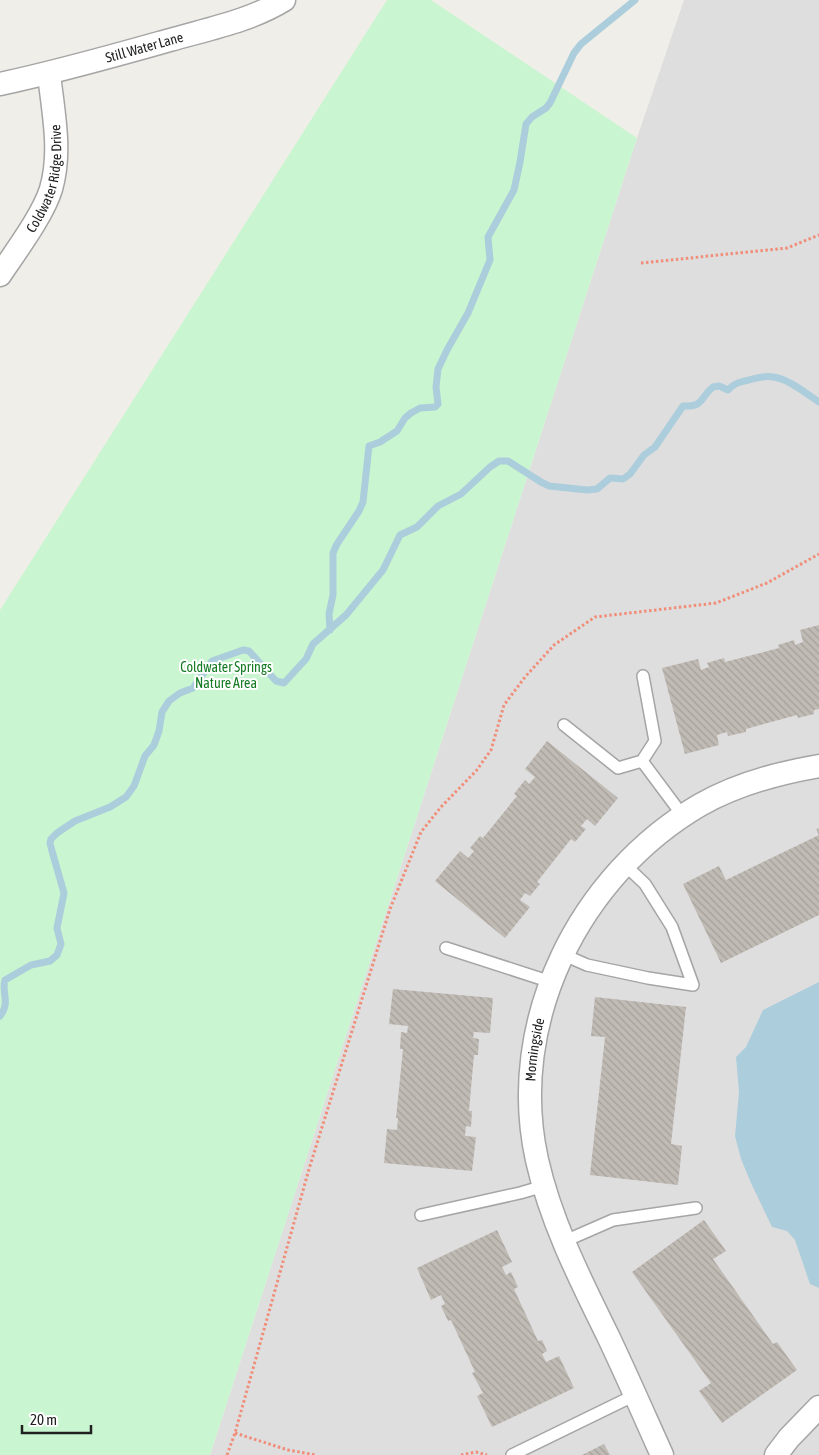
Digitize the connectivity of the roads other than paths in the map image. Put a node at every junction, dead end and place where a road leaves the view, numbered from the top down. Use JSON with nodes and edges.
{"nodes":[{"id":1,"x":284,"y":0,"type":"edge"},
{"id":2,"x":49,"y":74,"type":"junction"},
{"id":3,"x":0,"y":84,"type":"edge"},
{"id":4,"x":0,"y":275,"type":"edge"},
{"id":5,"x":643,"y":676,"type":"dead end"},
{"id":6,"x":564,"y":725,"type":"dead end"},
{"id":7,"x":642,"y":762,"type":"junction"},
{"id":8,"x":819,"y":766,"type":"edge"},
{"id":9,"x":683,"y":816,"type":"junction"},
{"id":10,"x":624,"y":864,"type":"junction"},
{"id":11,"x":446,"y":948,"type":"dead end"},
{"id":12,"x":562,"y":954,"type":"junction"},
{"id":13,"x":551,"y":982,"type":"junction"},
{"id":14,"x":544,"y":1186,"type":"junction"},
{"id":15,"x":696,"y":1208,"type":"dead end"},
{"id":16,"x":421,"y":1215,"type":"dead end"},
{"id":17,"x":565,"y":1241,"type":"junction"},
{"id":18,"x":636,"y":1396,"type":"junction"},
{"id":19,"x":818,"y":1411,"type":"edge"},
{"id":20,"x":512,"y":1455,"type":"edge"},
{"id":21,"x":662,"y":1455,"type":"edge"},
{"id":22,"x":776,"y":1455,"type":"edge"}],
"edges":[{"from":1,"to":2,"type":"street","name":"Still Water Lane"},
{"from":2,"to":3,"type":"street","name":"Still Water Lane"},
{"from":2,"to":4,"type":"street","name":"Coldwater Ridge Drive"},
{"from":5,"to":7,"type":"lane"},
{"from":6,"to":7,"type":"lane"},
{"from":7,"to":9,"type":"lane"},
{"from":8,"to":9,"type":"street","name":"Morningside"},
{"from":9,"to":10,"type":"street","name":"Morningside"},
{"from":10,"to":12,"type":"street","name":"Morningside"},
{"from":10,"to":12,"type":"lane"},
{"from":11,"to":13,"type":"lane"},
{"from":12,"to":13,"type":"street","name":"Morningside"},
{"from":13,"to":14,"type":"street","name":"Morningside"},
{"from":14,"to":16,"type":"lane"},
{"from":14,"to":17,"type":"street","name":"Morningside"},
{"from":15,"to":17,"type":"lane"},
{"from":17,"to":18,"type":"street","name":"Morningside"},
{"from":18,"to":20,"type":"lane"},
{"from":18,"to":21,"type":"street","name":"Morningside"},
{"from":19,"to":22,"type":"street"}]}
